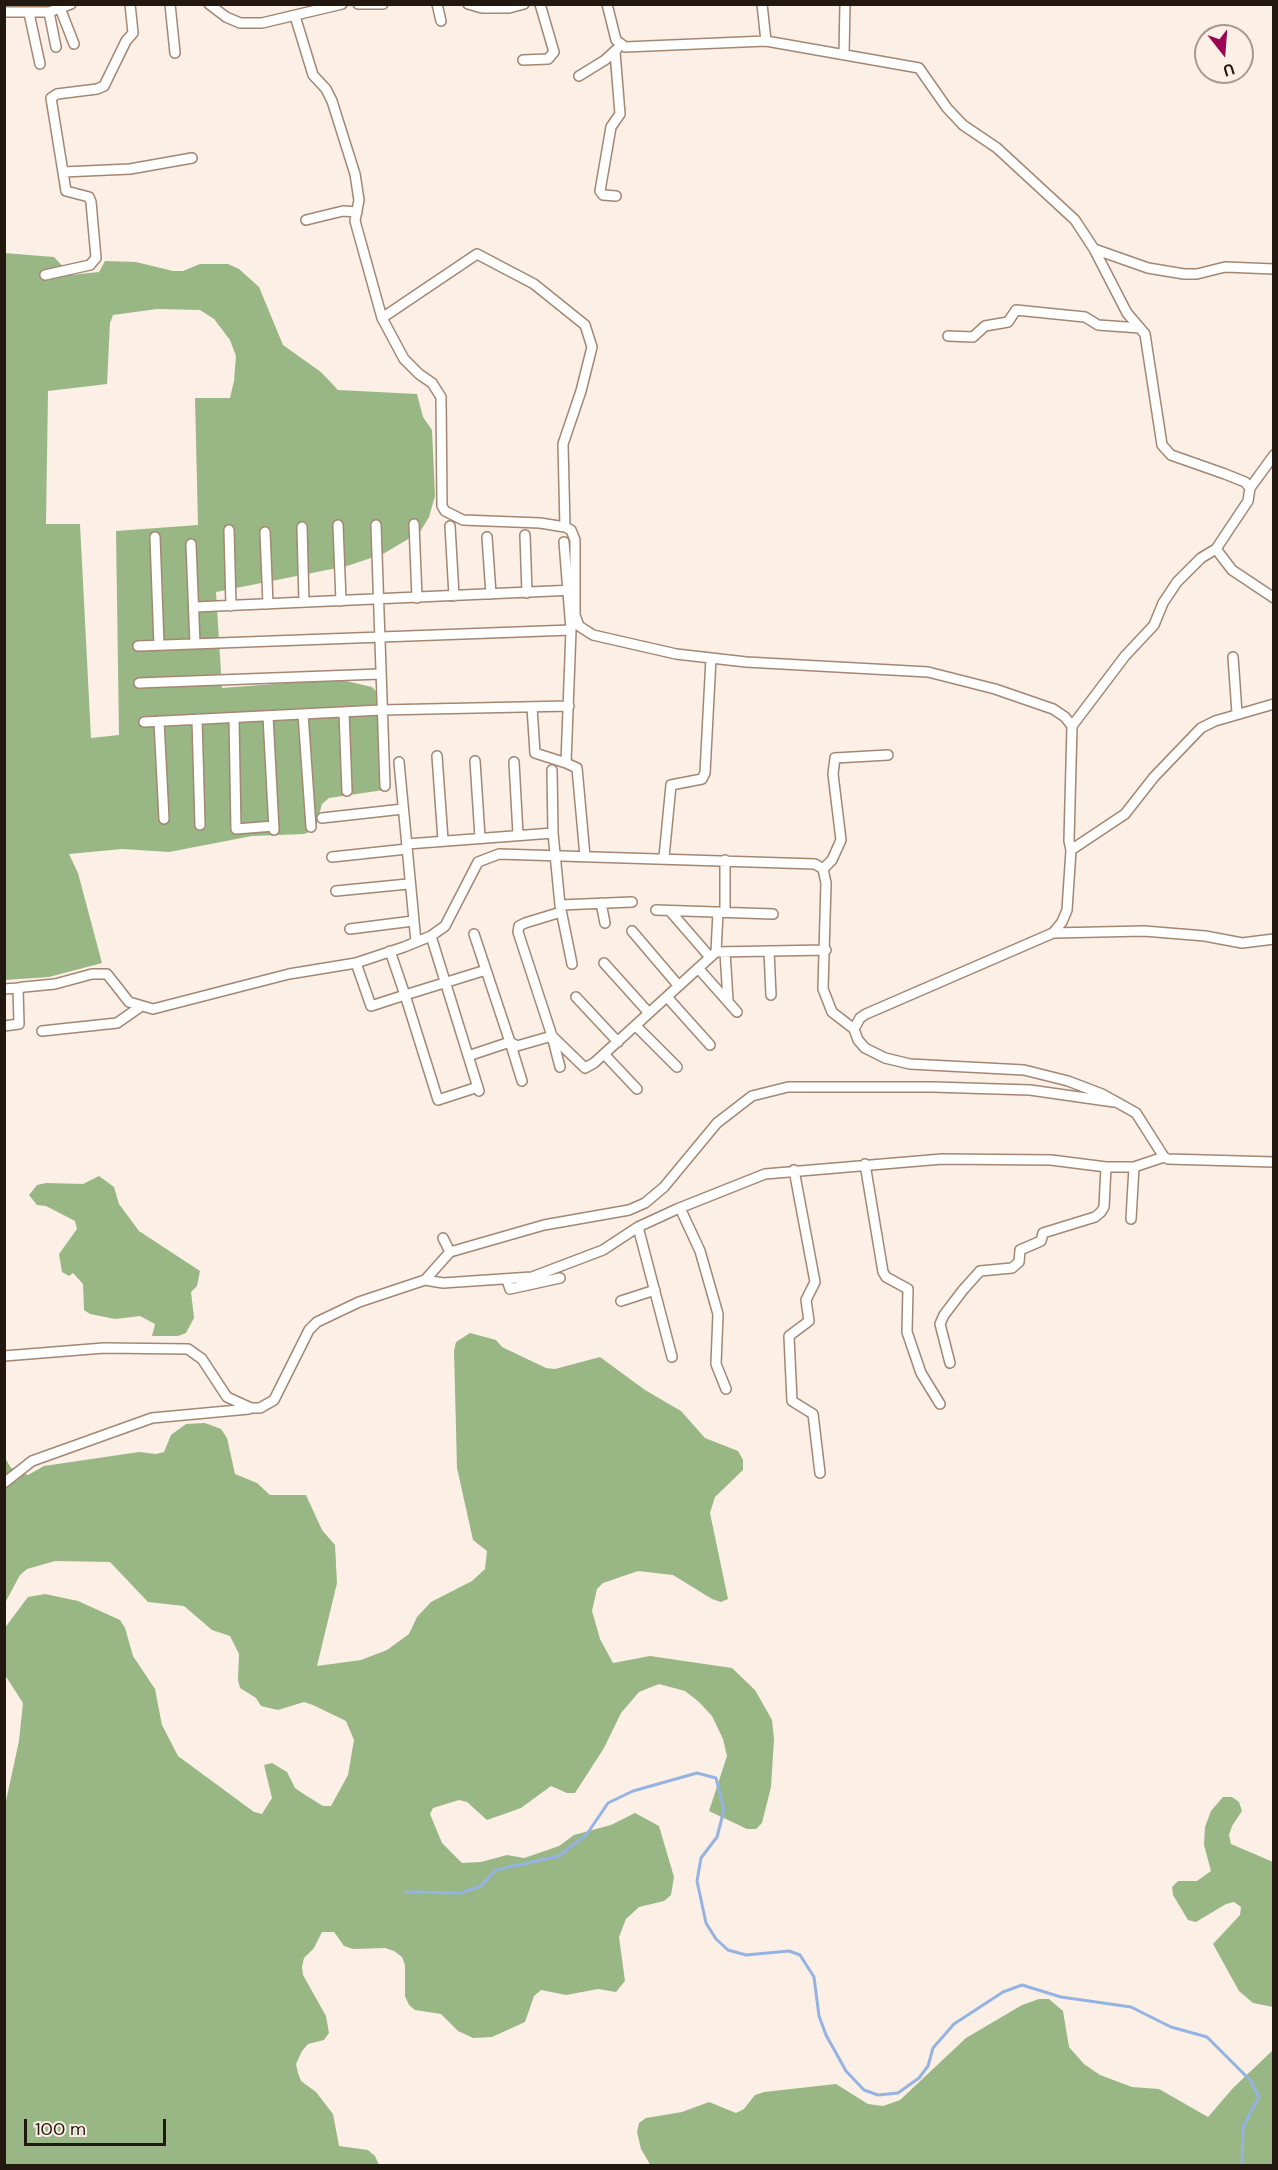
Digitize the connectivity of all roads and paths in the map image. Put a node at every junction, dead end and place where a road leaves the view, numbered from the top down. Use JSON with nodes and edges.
{"nodes":[{"id":1,"x":71,"y":4,"type":"edge"},
{"id":2,"x":130,"y":4,"type":"edge"},
{"id":3,"x":170,"y":4,"type":"edge"},
{"id":4,"x":209,"y":4,"type":"edge"},
{"id":5,"x":342,"y":4,"type":"edge"},
{"id":6,"x":358,"y":4,"type":"edge"},
{"id":7,"x":383,"y":4,"type":"edge"},
{"id":8,"x":438,"y":4,"type":"edge"},
{"id":9,"x":468,"y":4,"type":"edge"},
{"id":10,"x":524,"y":4,"type":"edge"},
{"id":11,"x":540,"y":4,"type":"edge"},
{"id":12,"x":607,"y":4,"type":"edge"},
{"id":13,"x":762,"y":4,"type":"edge"},
{"id":14,"x":845,"y":4,"type":"edge"},
{"id":15,"x":60,"y":8,"type":"junction"},
{"id":16,"x":4,"y":12,"type":"edge"},
{"id":17,"x":49,"y":12,"type":"junction"},
{"id":18,"x":29,"y":13,"type":"junction"},
{"id":19,"x":295,"y":16,"type":"junction"},
{"id":20,"x":441,"y":21,"type":"dead end"},
{"id":21,"x":766,"y":41,"type":"junction"},
{"id":22,"x":74,"y":44,"type":"dead end"},
{"id":23,"x":56,"y":47,"type":"dead end"},
{"id":24,"x":618,"y":49,"type":"junction"},
{"id":25,"x":175,"y":53,"type":"dead end"},
{"id":26,"x":844,"y":54,"type":"junction"},
{"id":27,"x":523,"y":60,"type":"dead end"},
{"id":28,"x":40,"y":64,"type":"dead end"},
{"id":29,"x":579,"y":76,"type":"dead end"},
{"id":30,"x":192,"y":158,"type":"dead end"},
{"id":31,"x":63,"y":172,"type":"junction"},
{"id":32,"x":616,"y":196,"type":"dead end"},
{"id":33,"x":357,"y":212,"type":"junction"},
{"id":34,"x":306,"y":219,"type":"dead end"},
{"id":35,"x":1094,"y":249,"type":"junction"},
{"id":36,"x":1274,"y":269,"type":"edge"},
{"id":37,"x":45,"y":275,"type":"dead end"},
{"id":38,"x":382,"y":318,"type":"junction"},
{"id":39,"x":1140,"y":328,"type":"junction"},
{"id":40,"x":948,"y":336,"type":"dead end"},
{"id":41,"x":1273,"y":455,"type":"edge"},
{"id":42,"x":1250,"y":488,"type":"junction"},
{"id":43,"x":414,"y":524,"type":"dead end"},
{"id":44,"x":338,"y":525,"type":"dead end"},
{"id":45,"x":376,"y":525,"type":"dead end"},
{"id":46,"x":450,"y":526,"type":"dead end"},
{"id":47,"x":565,"y":527,"type":"junction"},
{"id":48,"x":302,"y":528,"type":"dead end"},
{"id":49,"x":229,"y":530,"type":"dead end"},
{"id":50,"x":265,"y":532,"type":"dead end"},
{"id":51,"x":525,"y":535,"type":"dead end"},
{"id":52,"x":155,"y":537,"type":"dead end"},
{"id":53,"x":487,"y":537,"type":"dead end"},
{"id":54,"x":564,"y":542,"type":"dead end"},
{"id":55,"x":191,"y":543,"type":"dead end"},
{"id":56,"x":1215,"y":549,"type":"junction"},
{"id":57,"x":571,"y":591,"type":"junction"},
{"id":58,"x":527,"y":593,"type":"junction"},
{"id":59,"x":491,"y":594,"type":"junction"},
{"id":60,"x":454,"y":596,"type":"junction"},
{"id":61,"x":417,"y":598,"type":"junction"},
{"id":62,"x":1274,"y":598,"type":"edge"},
{"id":63,"x":379,"y":599,"type":"junction"},
{"id":64,"x":341,"y":601,"type":"junction"},
{"id":65,"x":304,"y":603,"type":"junction"},
{"id":66,"x":268,"y":604,"type":"junction"},
{"id":67,"x":231,"y":606,"type":"junction"},
{"id":68,"x":195,"y":607,"type":"junction"},
{"id":69,"x":571,"y":630,"type":"junction"},
{"id":70,"x":379,"y":637,"type":"junction"},
{"id":71,"x":195,"y":644,"type":"junction"},
{"id":72,"x":159,"y":645,"type":"junction"},
{"id":73,"x":138,"y":646,"type":"dead end"},
{"id":74,"x":1233,"y":657,"type":"dead end"},
{"id":75,"x":711,"y":658,"type":"junction"},
{"id":76,"x":380,"y":674,"type":"junction"},
{"id":77,"x":139,"y":683,"type":"dead end"},
{"id":78,"x":1274,"y":704,"type":"edge"},
{"id":79,"x":569,"y":706,"type":"junction"},
{"id":80,"x":532,"y":707,"type":"junction"},
{"id":81,"x":381,"y":710,"type":"junction"},
{"id":82,"x":344,"y":712,"type":"junction"},
{"id":83,"x":1237,"y":713,"type":"junction"},
{"id":84,"x":303,"y":714,"type":"junction"},
{"id":85,"x":268,"y":716,"type":"junction"},
{"id":86,"x":234,"y":718,"type":"junction"},
{"id":87,"x":197,"y":719,"type":"junction"},
{"id":88,"x":144,"y":722,"type":"dead end"},
{"id":89,"x":159,"y":722,"type":"junction"},
{"id":90,"x":1072,"y":726,"type":"junction"},
{"id":91,"x":888,"y":755,"type":"dead end"},
{"id":92,"x":437,"y":756,"type":"dead end"},
{"id":93,"x":475,"y":761,"type":"dead end"},
{"id":94,"x":399,"y":762,"type":"dead end"},
{"id":95,"x":514,"y":762,"type":"dead end"},
{"id":96,"x":566,"y":763,"type":"junction"},
{"id":97,"x":552,"y":770,"type":"dead end"},
{"id":98,"x":385,"y":786,"type":"dead end"},
{"id":99,"x":347,"y":790,"type":"dead end"},
{"id":100,"x":403,"y":809,"type":"junction"},
{"id":101,"x":322,"y":818,"type":"dead end"},
{"id":102,"x":164,"y":819,"type":"dead end"},
{"id":103,"x":200,"y":825,"type":"dead end"},
{"id":104,"x":311,"y":827,"type":"dead end"},
{"id":105,"x":553,"y":833,"type":"junction"},
{"id":106,"x":518,"y":834,"type":"junction"},
{"id":107,"x":480,"y":837,"type":"junction"},
{"id":108,"x":443,"y":840,"type":"junction"},
{"id":109,"x":407,"y":846,"type":"junction"},
{"id":110,"x":1071,"y":849,"type":"junction"},
{"id":111,"x":556,"y":855,"type":"junction"},
{"id":112,"x":585,"y":856,"type":"junction"},
{"id":113,"x":332,"y":857,"type":"dead end"},
{"id":114,"x":664,"y":857,"type":"junction"},
{"id":115,"x":725,"y":860,"type":"junction"},
{"id":116,"x":823,"y":869,"type":"junction"},
{"id":117,"x":408,"y":884,"type":"junction"},
{"id":118,"x":336,"y":891,"type":"dead end"},
{"id":119,"x":632,"y":902,"type":"dead end"},
{"id":120,"x":601,"y":903,"type":"junction"},
{"id":121,"x":560,"y":908,"type":"junction"},
{"id":122,"x":656,"y":910,"type":"dead end"},
{"id":123,"x":670,"y":911,"type":"junction"},
{"id":124,"x":722,"y":912,"type":"junction"},
{"id":125,"x":773,"y":914,"type":"dead end"},
{"id":126,"x":413,"y":921,"type":"junction"},
{"id":127,"x":604,"y":923,"type":"dead end"},
{"id":128,"x":350,"y":929,"type":"dead end"},
{"id":129,"x":632,"y":931,"type":"dead end"},
{"id":130,"x":1053,"y":933,"type":"junction"},
{"id":131,"x":474,"y":934,"type":"dead end"},
{"id":132,"x":431,"y":936,"type":"junction"},
{"id":133,"x":1274,"y":939,"type":"edge"},
{"id":134,"x":416,"y":942,"type":"junction"},
{"id":135,"x":826,"y":950,"type":"junction"},
{"id":136,"x":390,"y":951,"type":"junction"},
{"id":137,"x":769,"y":951,"type":"junction"},
{"id":138,"x":717,"y":953,"type":"junction"},
{"id":139,"x":356,"y":963,"type":"junction"},
{"id":140,"x":604,"y":963,"type":"dead end"},
{"id":141,"x":572,"y":964,"type":"dead end"},
{"id":142,"x":698,"y":968,"type":"junction"},
{"id":143,"x":486,"y":970,"type":"junction"},
{"id":144,"x":444,"y":982,"type":"junction"},
{"id":145,"x":678,"y":986,"type":"junction"},
{"id":146,"x":18,"y":988,"type":"junction"},
{"id":147,"x":4,"y":989,"type":"edge"},
{"id":148,"x":405,"y":995,"type":"junction"},
{"id":149,"x":771,"y":995,"type":"dead end"},
{"id":150,"x":576,"y":997,"type":"dead end"},
{"id":151,"x":667,"y":997,"type":"junction"},
{"id":152,"x":728,"y":1001,"type":"junction"},
{"id":153,"x":140,"y":1007,"type":"junction"},
{"id":154,"x":736,"y":1012,"type":"dead end"},
{"id":155,"x":649,"y":1013,"type":"junction"},
{"id":156,"x":4,"y":1026,"type":"edge"},
{"id":157,"x":636,"y":1026,"type":"junction"},
{"id":158,"x":854,"y":1029,"type":"junction"},
{"id":159,"x":42,"y":1031,"type":"dead end"},
{"id":160,"x":552,"y":1036,"type":"junction"},
{"id":161,"x":510,"y":1042,"type":"junction"},
{"id":162,"x":618,"y":1042,"type":"junction"},
{"id":163,"x":710,"y":1045,"type":"dead end"},
{"id":164,"x":604,"y":1054,"type":"junction"},
{"id":165,"x":468,"y":1056,"type":"junction"},
{"id":166,"x":560,"y":1067,"type":"dead end"},
{"id":167,"x":677,"y":1067,"type":"dead end"},
{"id":168,"x":522,"y":1081,"type":"dead end"},
{"id":169,"x":637,"y":1089,"type":"dead end"},
{"id":170,"x":1114,"y":1102,"type":"junction"},
{"id":171,"x":1164,"y":1157,"type":"junction"},
{"id":172,"x":1274,"y":1162,"type":"edge"},
{"id":173,"x":866,"y":1164,"type":"junction"},
{"id":174,"x":1106,"y":1167,"type":"junction"},
{"id":175,"x":1134,"y":1167,"type":"junction"},
{"id":176,"x":794,"y":1170,"type":"junction"},
{"id":177,"x":680,"y":1208,"type":"junction"},
{"id":178,"x":1131,"y":1220,"type":"dead end"},
{"id":179,"x":638,"y":1227,"type":"junction"},
{"id":180,"x":442,"y":1238,"type":"dead end"},
{"id":181,"x":450,"y":1252,"type":"junction"},
{"id":182,"x":560,"y":1278,"type":"dead end"},
{"id":183,"x":425,"y":1280,"type":"junction"},
{"id":184,"x":532,"y":1281,"type":"junction"},
{"id":185,"x":655,"y":1290,"type":"junction"},
{"id":186,"x":621,"y":1301,"type":"dead end"},
{"id":187,"x":4,"y":1356,"type":"edge"},
{"id":188,"x":672,"y":1357,"type":"dead end"},
{"id":189,"x":950,"y":1363,"type":"dead end"},
{"id":190,"x":726,"y":1389,"type":"dead end"},
{"id":191,"x":940,"y":1404,"type":"dead end"},
{"id":192,"x":251,"y":1408,"type":"junction"},
{"id":193,"x":820,"y":1473,"type":"dead end"},
{"id":194,"x":4,"y":1483,"type":"edge"}],
"edges":[{"from":1,"to":15,"type":"street"},
{"from":2,"to":31,"type":"street"},
{"from":3,"to":25,"type":"street"},
{"from":4,"to":19,"type":"street"},
{"from":5,"to":19,"type":"street"},
{"from":6,"to":7,"type":"street"},
{"from":8,"to":20,"type":"street"},
{"from":9,"to":10,"type":"street"},
{"from":11,"to":27,"type":"street"},
{"from":12,"to":24,"type":"street"},
{"from":13,"to":21,"type":"street"},
{"from":14,"to":26,"type":"street"},
{"from":15,"to":17,"type":"street"},
{"from":15,"to":22,"type":"street"},
{"from":16,"to":18,"type":"street"},
{"from":17,"to":18,"type":"street"},
{"from":17,"to":23,"type":"street"},
{"from":18,"to":28,"type":"street"},
{"from":19,"to":33,"type":"street"},
{"from":21,"to":24,"type":"street"},
{"from":21,"to":26,"type":"street"},
{"from":24,"to":29,"type":"street"},
{"from":24,"to":32,"type":"street"},
{"from":26,"to":35,"type":"street"},
{"from":30,"to":31,"type":"street"},
{"from":31,"to":37,"type":"street"},
{"from":33,"to":34,"type":"street"},
{"from":33,"to":38,"type":"street"},
{"from":35,"to":36,"type":"street"},
{"from":35,"to":39,"type":"street"},
{"from":38,"to":47,"type":"street"},
{"from":38,"to":47,"type":"street"},
{"from":39,"to":40,"type":"street"},
{"from":39,"to":42,"type":"street"},
{"from":41,"to":42,"type":"street"},
{"from":42,"to":56,"type":"street"},
{"from":43,"to":61,"type":"street"},
{"from":44,"to":64,"type":"street"},
{"from":45,"to":63,"type":"street"},
{"from":46,"to":60,"type":"street"},
{"from":47,"to":57,"type":"street"},
{"from":48,"to":65,"type":"street"},
{"from":49,"to":67,"type":"street"},
{"from":50,"to":66,"type":"street"},
{"from":51,"to":58,"type":"street"},
{"from":52,"to":72,"type":"street"},
{"from":53,"to":59,"type":"street"},
{"from":54,"to":57,"type":"street"},
{"from":55,"to":68,"type":"street"},
{"from":56,"to":62,"type":"street"},
{"from":56,"to":90,"type":"street"},
{"from":57,"to":58,"type":"street"},
{"from":57,"to":69,"type":"street"},
{"from":57,"to":75,"type":"street"},
{"from":58,"to":59,"type":"street"},
{"from":59,"to":60,"type":"street"},
{"from":60,"to":61,"type":"street"},
{"from":61,"to":63,"type":"street"},
{"from":63,"to":64,"type":"street"},
{"from":63,"to":70,"type":"street"},
{"from":64,"to":65,"type":"street"},
{"from":65,"to":66,"type":"street"},
{"from":66,"to":67,"type":"street"},
{"from":67,"to":68,"type":"street"},
{"from":68,"to":71,"type":"street"},
{"from":69,"to":70,"type":"street"},
{"from":69,"to":79,"type":"street"},
{"from":70,"to":71,"type":"street"},
{"from":70,"to":76,"type":"street"},
{"from":71,"to":72,"type":"street"},
{"from":72,"to":73,"type":"street"},
{"from":74,"to":83,"type":"street"},
{"from":75,"to":90,"type":"street"},
{"from":75,"to":114,"type":"street"},
{"from":76,"to":77,"type":"street"},
{"from":76,"to":81,"type":"street"},
{"from":78,"to":83,"type":"street"},
{"from":79,"to":80,"type":"street"},
{"from":79,"to":96,"type":"street"},
{"from":80,"to":81,"type":"street"},
{"from":80,"to":96,"type":"street"},
{"from":81,"to":82,"type":"street"},
{"from":81,"to":98,"type":"street"},
{"from":82,"to":84,"type":"street"},
{"from":82,"to":99,"type":"street"},
{"from":83,"to":110,"type":"street"},
{"from":84,"to":85,"type":"street"},
{"from":84,"to":104,"type":"street"},
{"from":85,"to":86,"type":"street"},
{"from":85,"to":86,"type":"street"},
{"from":86,"to":87,"type":"street"},
{"from":87,"to":89,"type":"street"},
{"from":87,"to":103,"type":"street"},
{"from":88,"to":89,"type":"street"},
{"from":89,"to":102,"type":"street"},
{"from":90,"to":110,"type":"street"},
{"from":91,"to":116,"type":"street"},
{"from":92,"to":108,"type":"street"},
{"from":93,"to":107,"type":"street"},
{"from":94,"to":100,"type":"street"},
{"from":95,"to":106,"type":"street"},
{"from":96,"to":112,"type":"street"},
{"from":97,"to":105,"type":"street"},
{"from":100,"to":101,"type":"street"},
{"from":100,"to":109,"type":"street"},
{"from":105,"to":106,"type":"street"},
{"from":105,"to":111,"type":"street"},
{"from":106,"to":107,"type":"street"},
{"from":107,"to":108,"type":"street"},
{"from":108,"to":109,"type":"street"},
{"from":109,"to":113,"type":"street"},
{"from":109,"to":117,"type":"street"},
{"from":110,"to":130,"type":"street"},
{"from":111,"to":112,"type":"street"},
{"from":111,"to":121,"type":"street"},
{"from":111,"to":132,"type":"street"},
{"from":112,"to":114,"type":"street"},
{"from":114,"to":115,"type":"street"},
{"from":115,"to":116,"type":"street"},
{"from":115,"to":124,"type":"street"},
{"from":116,"to":135,"type":"street"},
{"from":117,"to":118,"type":"street"},
{"from":117,"to":126,"type":"street"},
{"from":119,"to":120,"type":"street"},
{"from":120,"to":121,"type":"street"},
{"from":120,"to":127,"type":"street"},
{"from":121,"to":141,"type":"street"},
{"from":121,"to":160,"type":"street"},
{"from":122,"to":123,"type":"street"},
{"from":123,"to":124,"type":"street"},
{"from":123,"to":138,"type":"street"},
{"from":124,"to":125,"type":"street"},
{"from":124,"to":138,"type":"street"},
{"from":126,"to":128,"type":"street"},
{"from":126,"to":134,"type":"street"},
{"from":129,"to":145,"type":"street"},
{"from":130,"to":133,"type":"street"},
{"from":130,"to":158,"type":"street"},
{"from":131,"to":143,"type":"street"},
{"from":132,"to":134,"type":"street"},
{"from":132,"to":144,"type":"street"},
{"from":134,"to":136,"type":"street"},
{"from":135,"to":137,"type":"street"},
{"from":135,"to":158,"type":"street"},
{"from":136,"to":139,"type":"street"},
{"from":136,"to":148,"type":"street"},
{"from":137,"to":138,"type":"street"},
{"from":137,"to":149,"type":"street"},
{"from":138,"to":142,"type":"street"},
{"from":138,"to":152,"type":"street"},
{"from":139,"to":148,"type":"street"},
{"from":139,"to":153,"type":"street"},
{"from":140,"to":155,"type":"street"},
{"from":142,"to":145,"type":"street"},
{"from":142,"to":152,"type":"street"},
{"from":143,"to":144,"type":"street"},
{"from":143,"to":161,"type":"street"},
{"from":144,"to":148,"type":"street"},
{"from":144,"to":165,"type":"street"},
{"from":145,"to":151,"type":"street"},
{"from":146,"to":147,"type":"street"},
{"from":146,"to":153,"type":"street"},
{"from":146,"to":156,"type":"street"},
{"from":148,"to":165,"type":"street"},
{"from":150,"to":162,"type":"street"},
{"from":151,"to":155,"type":"street"},
{"from":151,"to":163,"type":"street"},
{"from":152,"to":154,"type":"street"},
{"from":153,"to":159,"type":"street"},
{"from":155,"to":157,"type":"street"},
{"from":157,"to":162,"type":"street"},
{"from":157,"to":167,"type":"street"},
{"from":158,"to":170,"type":"street"},
{"from":160,"to":161,"type":"street"},
{"from":160,"to":164,"type":"street"},
{"from":160,"to":166,"type":"street"},
{"from":161,"to":165,"type":"street"},
{"from":161,"to":168,"type":"street"},
{"from":162,"to":164,"type":"street"},
{"from":164,"to":169,"type":"street"},
{"from":170,"to":171,"type":"street"},
{"from":170,"to":181,"type":"street"},
{"from":171,"to":172,"type":"street"},
{"from":171,"to":175,"type":"street"},
{"from":173,"to":174,"type":"street"},
{"from":173,"to":176,"type":"street"},
{"from":173,"to":191,"type":"street"},
{"from":174,"to":175,"type":"street"},
{"from":174,"to":189,"type":"street"},
{"from":175,"to":178,"type":"street"},
{"from":176,"to":177,"type":"street"},
{"from":176,"to":193,"type":"street"},
{"from":177,"to":179,"type":"street"},
{"from":177,"to":190,"type":"street"},
{"from":179,"to":184,"type":"street"},
{"from":179,"to":185,"type":"street"},
{"from":180,"to":181,"type":"street"},
{"from":181,"to":183,"type":"street"},
{"from":182,"to":184,"type":"street"},
{"from":183,"to":184,"type":"street"},
{"from":183,"to":192,"type":"street"},
{"from":185,"to":186,"type":"street"},
{"from":185,"to":188,"type":"street"},
{"from":187,"to":192,"type":"street"},
{"from":192,"to":194,"type":"street"}]}
